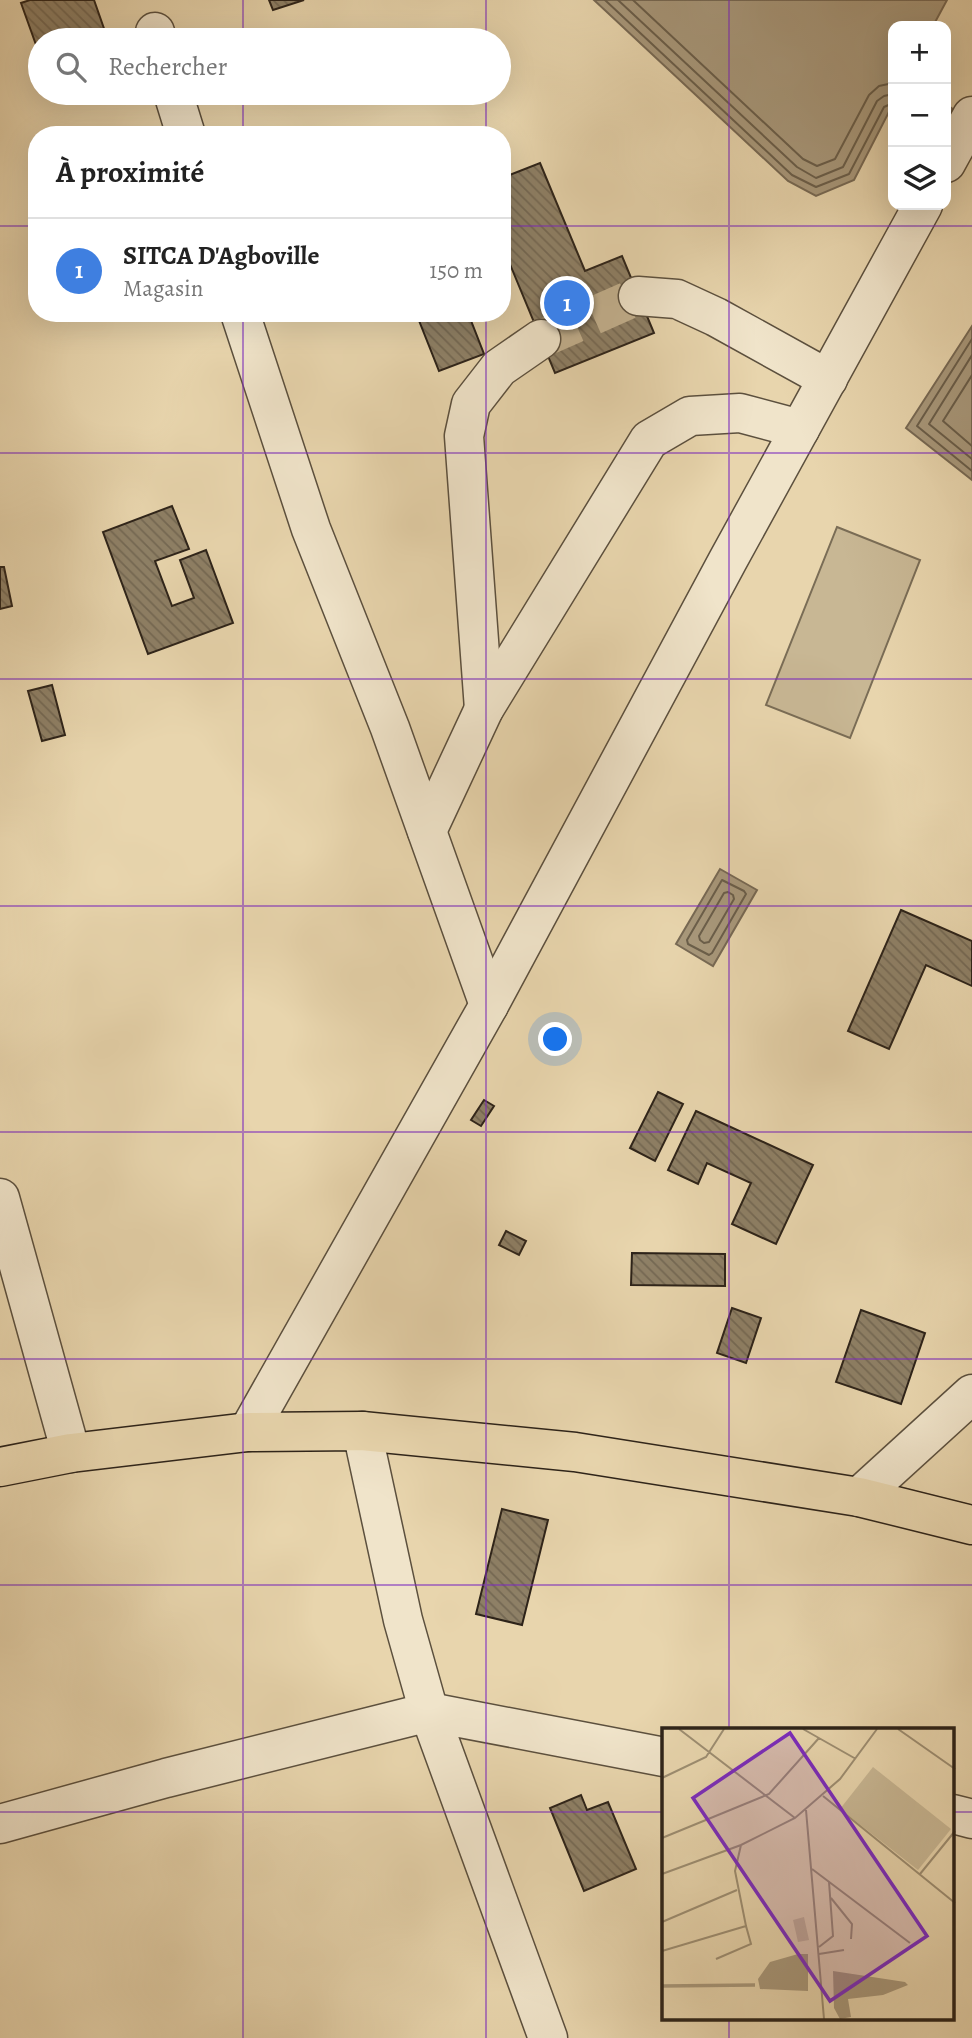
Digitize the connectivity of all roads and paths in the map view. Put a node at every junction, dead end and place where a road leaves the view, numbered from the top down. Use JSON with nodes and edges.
{"nodes":[{"id":1,"x":177,"y":105,"type":"edge"},
{"id":2,"x":972,"y":116,"type":"edge"},
{"id":3,"x":183,"y":126,"type":"edge"},
{"id":4,"x":951,"y":154,"type":"edge"},
{"id":5,"x":920,"y":210,"type":"edge"},
{"id":6,"x":638,"y":296,"type":"tunnel mouth"},
{"id":7,"x":243,"y":322,"type":"edge"},
{"id":8,"x":541,"y":339,"type":"tunnel mouth"},
{"id":9,"x":828,"y":379,"type":"junction"},
{"id":10,"x":800,"y":429,"type":"junction"},
{"id":11,"x":484,"y":709,"type":"junction"},
{"id":12,"x":427,"y":831,"type":"junction"},
{"id":13,"x":489,"y":1005,"type":"junction"},
{"id":14,"x":0,"y":1198,"type":"edge"},
{"id":15,"x":972,"y":1394,"type":"edge"},
{"id":16,"x":362,"y":1431,"type":"junction"},
{"id":17,"x":248,"y":1432,"type":"junction"},
{"id":18,"x":71,"y":1453,"type":"junction"},
{"id":19,"x":0,"y":1467,"type":"edge"},
{"id":20,"x":859,"y":1497,"type":"junction"},
{"id":21,"x":972,"y":1525,"type":"edge"},
{"id":22,"x":429,"y":1712,"type":"junction"},
{"id":23,"x":662,"y":1757,"type":"edge"},
{"id":24,"x":954,"y":1814,"type":"edge"},
{"id":25,"x":972,"y":1819,"type":"edge"},
{"id":26,"x":0,"y":1824,"type":"edge"},
{"id":27,"x":548,"y":2038,"type":"edge"}],
"edges":[{"from":1,"to":3,"type":"street"},
{"from":2,"to":4,"type":"street"},
{"from":5,"to":9,"type":"street"},
{"from":6,"to":9,"type":"street"},
{"from":7,"to":12,"type":"street"},
{"from":8,"to":11,"type":"street"},
{"from":9,"to":10,"type":"street"},
{"from":10,"to":11,"type":"street"},
{"from":10,"to":13,"type":"street"},
{"from":11,"to":12,"type":"street"},
{"from":12,"to":13,"type":"street"},
{"from":13,"to":17,"type":"street"},
{"from":14,"to":18,"type":"street"},
{"from":15,"to":20,"type":"street"},
{"from":16,"to":17,"type":"main road"},
{"from":16,"to":20,"type":"main road"},
{"from":16,"to":22,"type":"street"},
{"from":17,"to":18,"type":"main road"},
{"from":18,"to":19,"type":"main road"},
{"from":20,"to":21,"type":"main road"},
{"from":22,"to":23,"type":"street"},
{"from":22,"to":26,"type":"street"},
{"from":22,"to":27,"type":"street"},
{"from":24,"to":25,"type":"street"}]}
